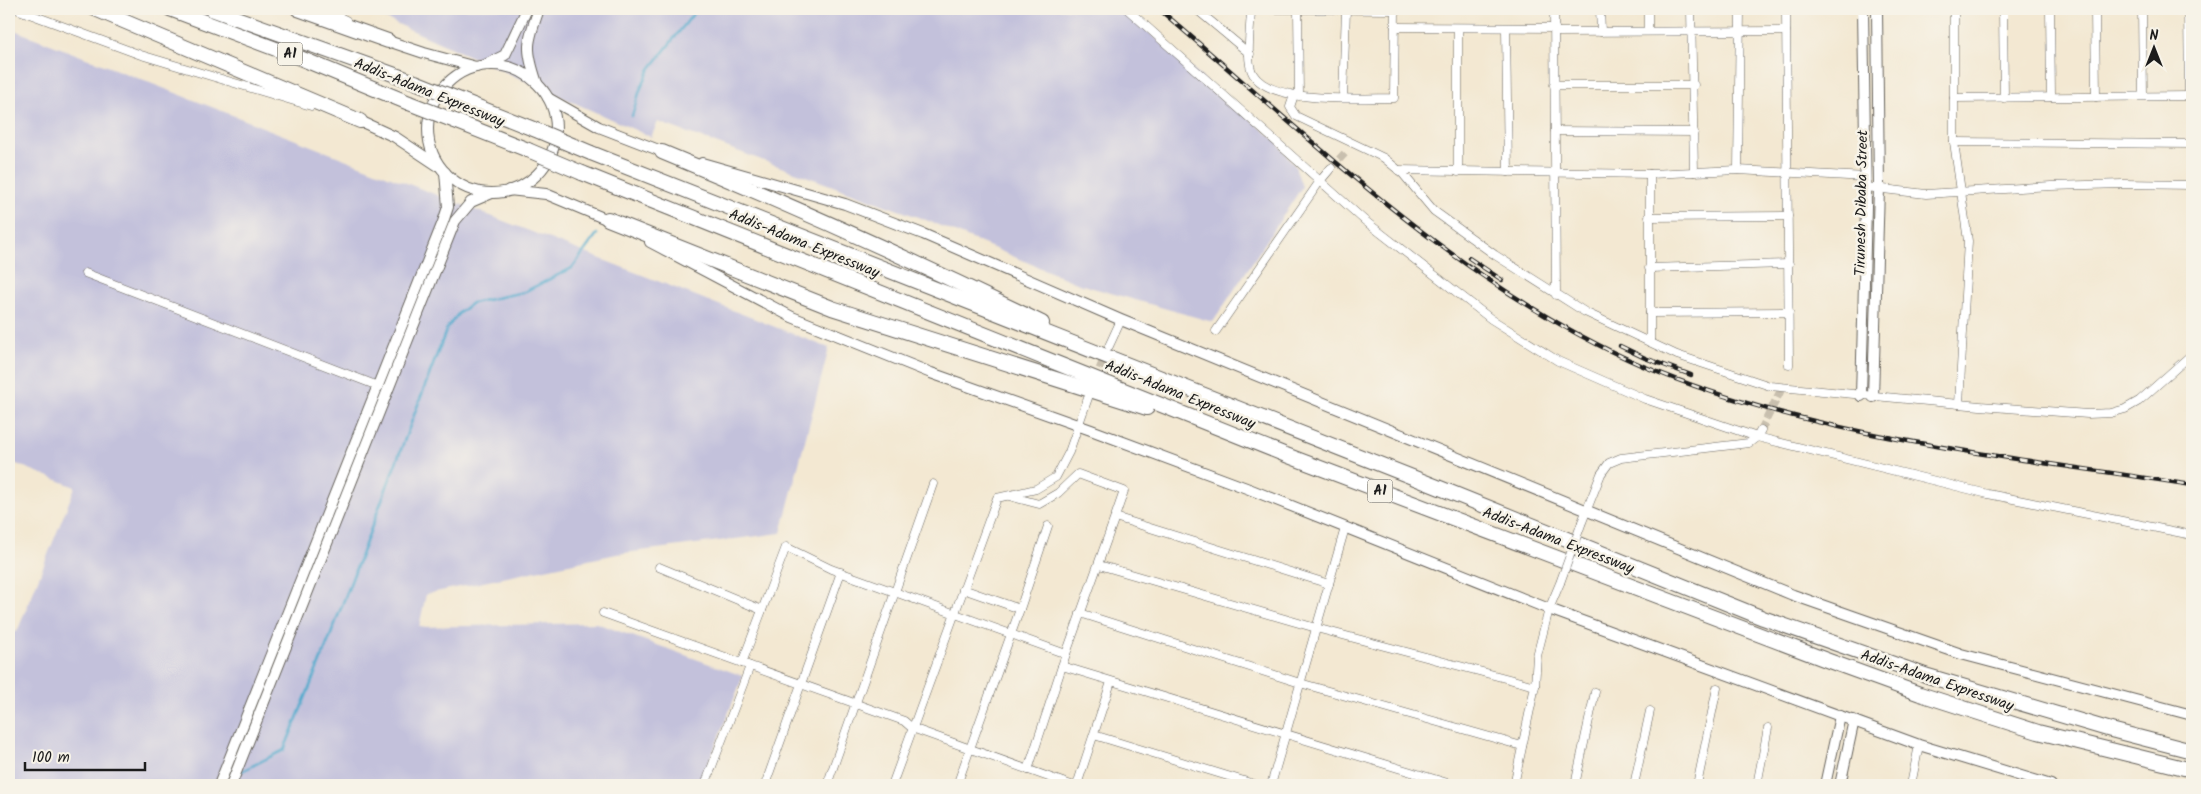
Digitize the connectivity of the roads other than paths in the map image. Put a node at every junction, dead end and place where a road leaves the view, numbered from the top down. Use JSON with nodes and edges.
{"nodes":[{"id":1,"x":16,"y":9,"type":"edge"},
{"id":2,"x":95,"y":9,"type":"edge"},
{"id":3,"x":170,"y":9,"type":"edge"},
{"id":4,"x":211,"y":9,"type":"edge"},
{"id":5,"x":298,"y":9,"type":"edge"},
{"id":6,"x":323,"y":9,"type":"edge"},
{"id":7,"x":527,"y":9,"type":"edge"},
{"id":8,"x":539,"y":9,"type":"edge"},
{"id":9,"x":1127,"y":9,"type":"edge"},
{"id":10,"x":1196,"y":9,"type":"edge"},
{"id":11,"x":1252,"y":9,"type":"edge"},
{"id":12,"x":1263,"y":9,"type":"edge"},
{"id":13,"x":1298,"y":9,"type":"edge"},
{"id":14,"x":1395,"y":9,"type":"edge"},
{"id":15,"x":1554,"y":9,"type":"edge"},
{"id":16,"x":1600,"y":9,"type":"edge"},
{"id":17,"x":1648,"y":9,"type":"edge"},
{"id":18,"x":1691,"y":9,"type":"edge"},
{"id":19,"x":1740,"y":9,"type":"edge"},
{"id":20,"x":1786,"y":9,"type":"edge"},
{"id":21,"x":1863,"y":9,"type":"edge"},
{"id":22,"x":1877,"y":9,"type":"edge"},
{"id":23,"x":1954,"y":9,"type":"edge"},
{"id":24,"x":2003,"y":9,"type":"edge"},
{"id":25,"x":2050,"y":9,"type":"edge"},
{"id":26,"x":2095,"y":9,"type":"edge"},
{"id":27,"x":2142,"y":9,"type":"edge"},
{"id":28,"x":2188,"y":9,"type":"edge"},
{"id":29,"x":1346,"y":10,"type":"edge"},
{"id":30,"x":1395,"y":27,"type":"junction"},
{"id":31,"x":1458,"y":28,"type":"junction"},
{"id":32,"x":1506,"y":29,"type":"junction"},
{"id":33,"x":1555,"y":30,"type":"junction"},
{"id":34,"x":1691,"y":31,"type":"junction"},
{"id":35,"x":1739,"y":31,"type":"junction"},
{"id":36,"x":1786,"y":31,"type":"junction"},
{"id":37,"x":1601,"y":32,"type":"junction"},
{"id":38,"x":1648,"y":32,"type":"junction"},
{"id":39,"x":388,"y":41,"type":"junction"},
{"id":40,"x":1250,"y":54,"type":"junction"},
{"id":41,"x":479,"y":66,"type":"junction"},
{"id":42,"x":538,"y":84,"type":"junction"},
{"id":43,"x":1554,"y":84,"type":"junction"},
{"id":44,"x":1694,"y":85,"type":"junction"},
{"id":45,"x":1296,"y":96,"type":"junction"},
{"id":46,"x":2143,"y":96,"type":"junction"},
{"id":47,"x":2190,"y":96,"type":"edge"},
{"id":48,"x":2050,"y":97,"type":"junction"},
{"id":49,"x":2096,"y":97,"type":"junction"},
{"id":50,"x":548,"y":98,"type":"junction"},
{"id":51,"x":1343,"y":98,"type":"junction"},
{"id":52,"x":1954,"y":98,"type":"junction"},
{"id":53,"x":2004,"y":98,"type":"junction"},
{"id":54,"x":360,"y":121,"type":"junction"},
{"id":55,"x":1555,"y":131,"type":"junction"},
{"id":56,"x":1694,"y":132,"type":"junction"},
{"id":57,"x":1954,"y":142,"type":"junction"},
{"id":58,"x":1352,"y":144,"type":"junction"},
{"id":59,"x":2192,"y":144,"type":"edge"},
{"id":60,"x":662,"y":152,"type":"junction"},
{"id":61,"x":1346,"y":152,"type":"tunnel mouth"},
{"id":62,"x":1331,"y":168,"type":"tunnel mouth"},
{"id":63,"x":1396,"y":170,"type":"junction"},
{"id":64,"x":1738,"y":170,"type":"junction"},
{"id":65,"x":444,"y":171,"type":"junction"},
{"id":66,"x":1458,"y":172,"type":"junction"},
{"id":67,"x":1508,"y":172,"type":"junction"},
{"id":68,"x":1694,"y":172,"type":"junction"},
{"id":69,"x":1788,"y":172,"type":"junction"},
{"id":70,"x":1556,"y":174,"type":"junction"},
{"id":71,"x":1650,"y":174,"type":"junction"},
{"id":72,"x":1320,"y":181,"type":"junction"},
{"id":73,"x":1866,"y":182,"type":"junction"},
{"id":74,"x":2192,"y":186,"type":"edge"},
{"id":75,"x":1879,"y":188,"type":"junction"},
{"id":76,"x":508,"y":190,"type":"junction"},
{"id":77,"x":492,"y":193,"type":"junction"},
{"id":78,"x":1962,"y":193,"type":"junction"},
{"id":79,"x":1788,"y":216,"type":"junction"},
{"id":80,"x":1649,"y":217,"type":"junction"},
{"id":81,"x":608,"y":219,"type":"junction"},
{"id":82,"x":1789,"y":264,"type":"junction"},
{"id":83,"x":1649,"y":268,"type":"junction"},
{"id":84,"x":85,"y":273,"type":"dead end"},
{"id":85,"x":1556,"y":295,"type":"junction"},
{"id":86,"x":1789,"y":312,"type":"junction"},
{"id":87,"x":1650,"y":313,"type":"junction"},
{"id":88,"x":1121,"y":320,"type":"junction"},
{"id":89,"x":1216,"y":331,"type":"dead end"},
{"id":90,"x":1650,"y":342,"type":"junction"},
{"id":91,"x":1110,"y":346,"type":"tunnel mouth"},
{"id":92,"x":2192,"y":354,"type":"edge"},
{"id":93,"x":1123,"y":364,"type":"junction"},
{"id":94,"x":1789,"y":365,"type":"dead end"},
{"id":95,"x":378,"y":386,"type":"junction"},
{"id":96,"x":1861,"y":396,"type":"junction"},
{"id":97,"x":1873,"y":397,"type":"junction"},
{"id":98,"x":1088,"y":398,"type":"dead end"},
{"id":99,"x":1959,"y":404,"type":"junction"},
{"id":100,"x":1077,"y":425,"type":"junction"},
{"id":101,"x":1232,"y":433,"type":"junction"},
{"id":102,"x":1759,"y":434,"type":"junction"},
{"id":103,"x":933,"y":484,"type":"dead end"},
{"id":104,"x":1007,"y":495,"type":"junction"},
{"id":105,"x":1586,"y":510,"type":"junction"},
{"id":106,"x":1115,"y":517,"type":"junction"},
{"id":107,"x":1048,"y":526,"type":"dead end"},
{"id":108,"x":1345,"y":528,"type":"junction"},
{"id":109,"x":2192,"y":535,"type":"edge"},
{"id":110,"x":1099,"y":564,"type":"junction"},
{"id":111,"x":658,"y":567,"type":"dead end"},
{"id":112,"x":841,"y":572,"type":"junction"},
{"id":113,"x":1329,"y":584,"type":"junction"},
{"id":114,"x":963,"y":588,"type":"junction"},
{"id":115,"x":894,"y":592,"type":"junction"},
{"id":116,"x":1020,"y":608,"type":"junction"},
{"id":117,"x":1549,"y":609,"type":"junction"},
{"id":118,"x":762,"y":610,"type":"junction"},
{"id":119,"x":604,"y":613,"type":"dead end"},
{"id":120,"x":1080,"y":613,"type":"junction"},
{"id":121,"x":954,"y":614,"type":"junction"},
{"id":122,"x":1316,"y":628,"type":"junction"},
{"id":123,"x":1011,"y":634,"type":"junction"},
{"id":124,"x":1066,"y":654,"type":"junction"},
{"id":125,"x":746,"y":665,"type":"junction"},
{"id":126,"x":1062,"y":666,"type":"junction"},
{"id":127,"x":1111,"y":682,"type":"junction"},
{"id":128,"x":1300,"y":683,"type":"junction"},
{"id":129,"x":800,"y":684,"type":"junction"},
{"id":130,"x":1535,"y":686,"type":"junction"},
{"id":131,"x":1717,"y":688,"type":"dead end"},
{"id":132,"x":1595,"y":692,"type":"dead end"},
{"id":133,"x":855,"y":704,"type":"junction"},
{"id":134,"x":1650,"y":711,"type":"dead end"},
{"id":135,"x":2192,"y":715,"type":"edge"},
{"id":136,"x":1840,"y":716,"type":"junction"},
{"id":137,"x":1854,"y":720,"type":"junction"},
{"id":138,"x":912,"y":728,"type":"junction"},
{"id":139,"x":1768,"y":728,"type":"dead end"},
{"id":140,"x":1286,"y":734,"type":"junction"},
{"id":141,"x":1094,"y":736,"type":"junction"},
{"id":142,"x":1919,"y":745,"type":"junction"},
{"id":143,"x":1522,"y":746,"type":"junction"},
{"id":144,"x":970,"y":750,"type":"junction"},
{"id":145,"x":2192,"y":751,"type":"edge"},
{"id":146,"x":1028,"y":770,"type":"junction"},
{"id":147,"x":2192,"y":770,"type":"edge"},
{"id":148,"x":220,"y":785,"type":"edge"},
{"id":149,"x":231,"y":785,"type":"edge"},
{"id":150,"x":705,"y":785,"type":"edge"},
{"id":151,"x":765,"y":785,"type":"edge"},
{"id":152,"x":827,"y":785,"type":"edge"},
{"id":153,"x":892,"y":785,"type":"edge"},
{"id":154,"x":957,"y":785,"type":"edge"},
{"id":155,"x":1071,"y":785,"type":"edge"},
{"id":156,"x":1077,"y":785,"type":"edge"},
{"id":157,"x":1258,"y":785,"type":"edge"},
{"id":158,"x":1272,"y":785,"type":"edge"},
{"id":159,"x":1454,"y":785,"type":"edge"},
{"id":160,"x":1514,"y":785,"type":"edge"},
{"id":161,"x":1575,"y":785,"type":"edge"},
{"id":162,"x":1634,"y":785,"type":"edge"},
{"id":163,"x":1697,"y":785,"type":"edge"},
{"id":164,"x":1757,"y":785,"type":"edge"},
{"id":165,"x":1826,"y":785,"type":"edge"},
{"id":166,"x":1840,"y":785,"type":"edge"},
{"id":167,"x":1911,"y":785,"type":"edge"},
{"id":168,"x":2051,"y":785,"type":"edge"}],
"edges":[{"from":1,"to":54,"type":"street"},
{"from":2,"to":54,"type":"highway"},
{"from":3,"to":101,"type":"highway","name":"Addis-Adama Expressway","number":"A1","bridge":true},
{"from":4,"to":93,"type":"highway","name":"Addis-Adama Expressway","number":"A1","bridge":true},
{"from":5,"to":39,"type":"highway"},
{"from":6,"to":39,"type":"street"},
{"from":7,"to":41,"type":"street"},
{"from":8,"to":42,"type":"street"},
{"from":9,"to":72,"type":"street"},
{"from":10,"to":40,"type":"street"},
{"from":11,"to":40,"type":"street"},
{"from":12,"to":13,"type":"street"},
{"from":13,"to":29,"type":"street"},
{"from":13,"to":45,"type":"street"},
{"from":14,"to":29,"type":"street"},
{"from":14,"to":30,"type":"street"},
{"from":15,"to":33,"type":"street"},
{"from":16,"to":37,"type":"street"},
{"from":17,"to":38,"type":"street"},
{"from":18,"to":34,"type":"street"},
{"from":19,"to":35,"type":"street"},
{"from":20,"to":36,"type":"street"},
{"from":21,"to":73,"type":"street","name":"Tirunesh Dibaba Street"},
{"from":22,"to":75,"type":"street","name":"Tirunesh Dibaba Street"},
{"from":23,"to":52,"type":"street"},
{"from":24,"to":53,"type":"street"},
{"from":25,"to":48,"type":"street"},
{"from":26,"to":49,"type":"street"},
{"from":27,"to":46,"type":"street"},
{"from":28,"to":47,"type":"street"},
{"from":29,"to":51,"type":"street"},
{"from":30,"to":31,"type":"street"},
{"from":30,"to":51,"type":"street"},
{"from":31,"to":32,"type":"street"},
{"from":31,"to":66,"type":"street"},
{"from":32,"to":33,"type":"street"},
{"from":32,"to":67,"type":"street"},
{"from":33,"to":37,"type":"street"},
{"from":33,"to":43,"type":"street"},
{"from":34,"to":35,"type":"street"},
{"from":34,"to":38,"type":"street"},
{"from":34,"to":44,"type":"street"},
{"from":35,"to":36,"type":"street"},
{"from":35,"to":64,"type":"street"},
{"from":36,"to":69,"type":"street"},
{"from":37,"to":38,"type":"street"},
{"from":39,"to":41,"type":"street"},
{"from":40,"to":45,"type":"street"},
{"from":41,"to":42,"type":"street"},
{"from":41,"to":65,"type":"street"},
{"from":42,"to":50,"type":"street"},
{"from":43,"to":44,"type":"street"},
{"from":43,"to":55,"type":"street"},
{"from":44,"to":56,"type":"street"},
{"from":45,"to":51,"type":"street"},
{"from":45,"to":58,"type":"street"},
{"from":46,"to":47,"type":"street"},
{"from":46,"to":49,"type":"street"},
{"from":48,"to":49,"type":"street"},
{"from":48,"to":53,"type":"street"},
{"from":50,"to":60,"type":"street"},
{"from":50,"to":76,"type":"street"},
{"from":52,"to":53,"type":"street"},
{"from":52,"to":57,"type":"street"},
{"from":54,"to":65,"type":"street"},
{"from":55,"to":56,"type":"street"},
{"from":55,"to":70,"type":"street"},
{"from":56,"to":68,"type":"street"},
{"from":57,"to":59,"type":"street"},
{"from":57,"to":78,"type":"street"},
{"from":58,"to":61,"type":"street"},
{"from":58,"to":63,"type":"street"},
{"from":60,"to":88,"type":"street"},
{"from":60,"to":93,"type":"highway"},
{"from":62,"to":72,"type":"street"},
{"from":63,"to":66,"type":"street"},
{"from":63,"to":85,"type":"street"},
{"from":64,"to":68,"type":"street"},
{"from":64,"to":69,"type":"street"},
{"from":65,"to":77,"type":"street"},
{"from":65,"to":95,"type":"street"},
{"from":66,"to":67,"type":"street"},
{"from":67,"to":70,"type":"street"},
{"from":68,"to":71,"type":"street"},
{"from":69,"to":73,"type":"street"},
{"from":69,"to":79,"type":"street"},
{"from":70,"to":71,"type":"street"},
{"from":70,"to":85,"type":"street"},
{"from":71,"to":80,"type":"street"},
{"from":72,"to":89,"type":"street"},
{"from":72,"to":102,"type":"street"},
{"from":73,"to":75,"type":"street"},
{"from":73,"to":96,"type":"street","name":"Tirunesh Dibaba Street"},
{"from":74,"to":78,"type":"street"},
{"from":75,"to":78,"type":"street"},
{"from":75,"to":97,"type":"street","name":"Tirunesh Dibaba Street"},
{"from":76,"to":77,"type":"street"},
{"from":76,"to":81,"type":"street"},
{"from":77,"to":149,"type":"street"},
{"from":78,"to":99,"type":"street"},
{"from":79,"to":80,"type":"street"},
{"from":79,"to":82,"type":"street"},
{"from":80,"to":83,"type":"street"},
{"from":81,"to":100,"type":"street"},
{"from":81,"to":101,"type":"highway"},
{"from":82,"to":83,"type":"street"},
{"from":82,"to":86,"type":"street"},
{"from":83,"to":87,"type":"street"},
{"from":84,"to":95,"type":"street"},
{"from":85,"to":90,"type":"street"},
{"from":86,"to":87,"type":"street"},
{"from":86,"to":94,"type":"street"},
{"from":87,"to":90,"type":"street"},
{"from":88,"to":91,"type":"street"},
{"from":88,"to":105,"type":"street"},
{"from":90,"to":96,"type":"street"},
{"from":92,"to":99,"type":"street"},
{"from":93,"to":145,"type":"highway","name":"Addis-Adama Expressway","number":"A1"},
{"from":95,"to":148,"type":"street"},
{"from":96,"to":97,"type":"street"},
{"from":97,"to":99,"type":"street"},
{"from":98,"to":100,"type":"street"},
{"from":100,"to":104,"type":"street"},
{"from":100,"to":108,"type":"street"},
{"from":101,"to":147,"type":"highway","name":"Addis-Adama Expressway","number":"A1"},
{"from":102,"to":105,"type":"street"},
{"from":102,"to":109,"type":"street"},
{"from":103,"to":115,"type":"street"},
{"from":104,"to":106,"type":"street"},
{"from":104,"to":114,"type":"street"},
{"from":105,"to":117,"type":"street","bridge":true},
{"from":105,"to":135,"type":"street"},
{"from":106,"to":110,"type":"street"},
{"from":106,"to":113,"type":"street"},
{"from":107,"to":116,"type":"street"},
{"from":108,"to":113,"type":"street"},
{"from":108,"to":117,"type":"street"},
{"from":110,"to":120,"type":"street"},
{"from":110,"to":122,"type":"street"},
{"from":111,"to":118,"type":"street"},
{"from":112,"to":115,"type":"street"},
{"from":112,"to":118,"type":"street"},
{"from":112,"to":129,"type":"street"},
{"from":113,"to":122,"type":"street"},
{"from":114,"to":116,"type":"street"},
{"from":114,"to":121,"type":"street"},
{"from":115,"to":121,"type":"street"},
{"from":115,"to":133,"type":"street"},
{"from":116,"to":123,"type":"street"},
{"from":117,"to":130,"type":"street"},
{"from":117,"to":136,"type":"street"},
{"from":118,"to":125,"type":"street"},
{"from":119,"to":125,"type":"street"},
{"from":120,"to":124,"type":"street"},
{"from":120,"to":128,"type":"street"},
{"from":121,"to":123,"type":"street"},
{"from":121,"to":138,"type":"street"},
{"from":122,"to":128,"type":"street"},
{"from":122,"to":130,"type":"street"},
{"from":123,"to":124,"type":"street"},
{"from":123,"to":144,"type":"street"},
{"from":124,"to":126,"type":"street"},
{"from":125,"to":129,"type":"street"},
{"from":125,"to":150,"type":"street"},
{"from":126,"to":127,"type":"street"},
{"from":126,"to":146,"type":"street"},
{"from":127,"to":140,"type":"street"},
{"from":127,"to":141,"type":"street"},
{"from":128,"to":140,"type":"street"},
{"from":128,"to":143,"type":"street"},
{"from":129,"to":133,"type":"street"},
{"from":129,"to":151,"type":"street"},
{"from":130,"to":143,"type":"street"},
{"from":131,"to":163,"type":"street"},
{"from":132,"to":161,"type":"street"},
{"from":133,"to":138,"type":"street"},
{"from":133,"to":152,"type":"street"},
{"from":134,"to":162,"type":"street"},
{"from":136,"to":137,"type":"street"},
{"from":136,"to":165,"type":"street"},
{"from":137,"to":142,"type":"street"},
{"from":137,"to":166,"type":"street"},
{"from":138,"to":144,"type":"street"},
{"from":138,"to":153,"type":"street"},
{"from":139,"to":164,"type":"street"},
{"from":140,"to":158,"type":"street"},
{"from":140,"to":159,"type":"street"},
{"from":141,"to":156,"type":"street"},
{"from":141,"to":157,"type":"street"},
{"from":142,"to":167,"type":"street"},
{"from":142,"to":168,"type":"street"},
{"from":143,"to":160,"type":"street"},
{"from":144,"to":146,"type":"street"},
{"from":144,"to":154,"type":"street"},
{"from":146,"to":155,"type":"street"}]}
